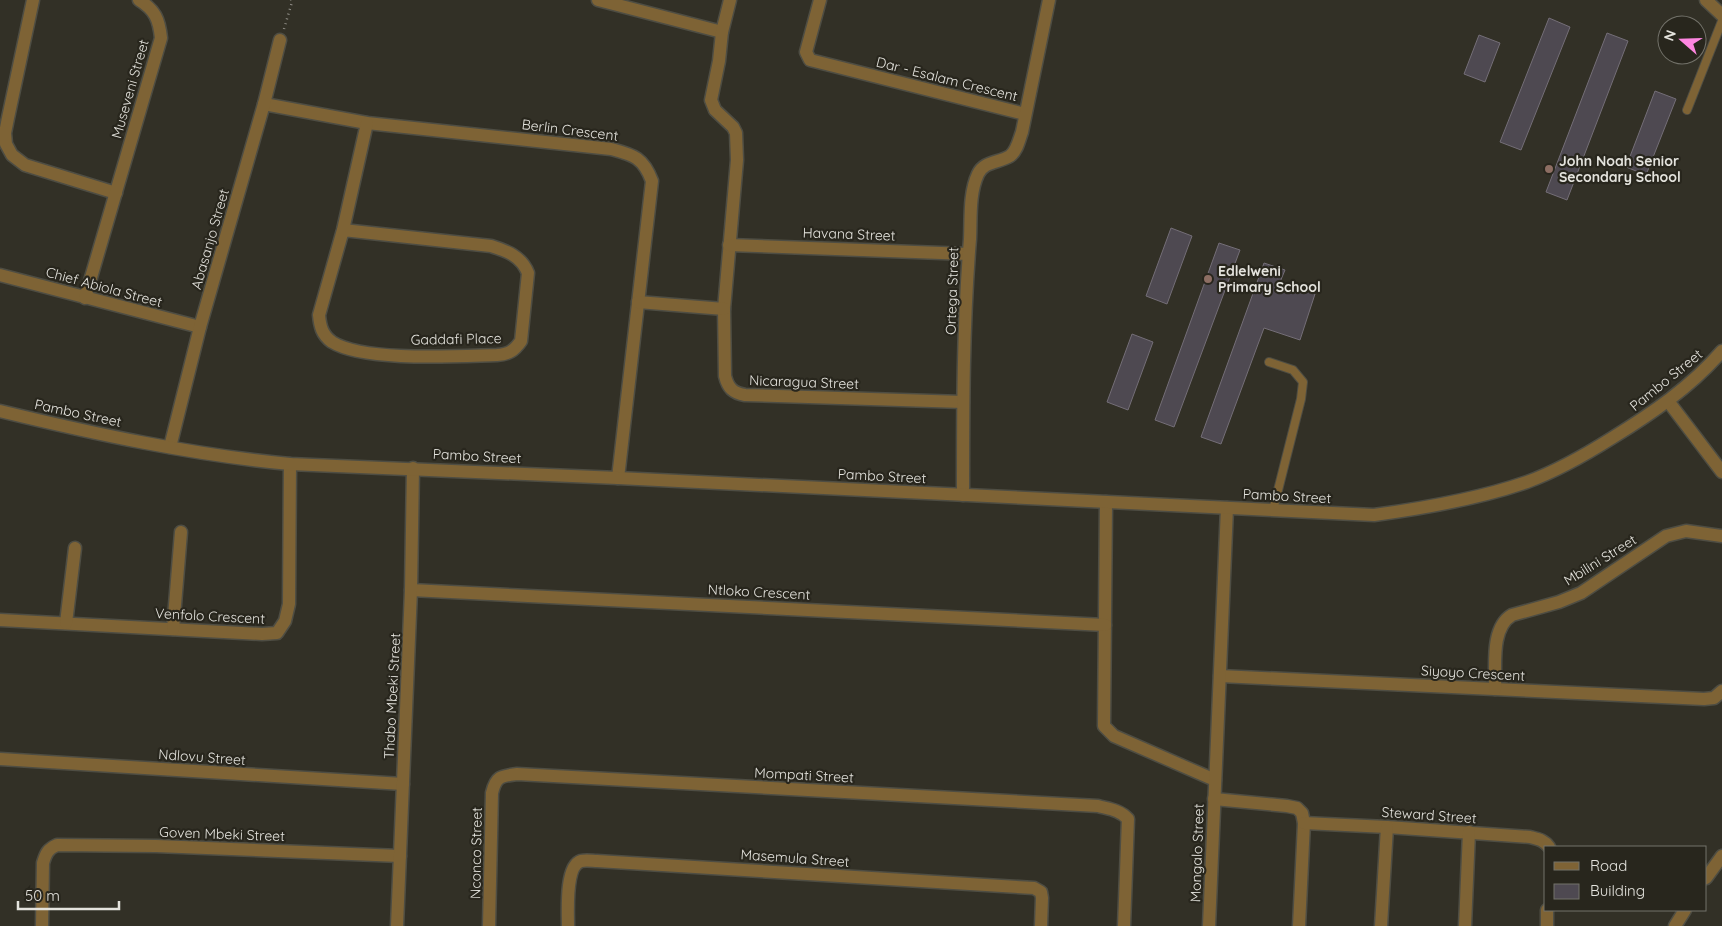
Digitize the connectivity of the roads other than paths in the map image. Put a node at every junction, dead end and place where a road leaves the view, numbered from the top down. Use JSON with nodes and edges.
{"nodes":[{"id":1,"x":33,"y":0,"type":"edge"},
{"id":2,"x":139,"y":0,"type":"edge"},
{"id":3,"x":598,"y":0,"type":"edge"},
{"id":4,"x":730,"y":0,"type":"edge"},
{"id":5,"x":820,"y":0,"type":"edge"},
{"id":6,"x":1706,"y":0,"type":"edge"},
{"id":7,"x":1045,"y":1,"type":"edge"},
{"id":8,"x":1722,"y":14,"type":"edge"},
{"id":9,"x":1722,"y":21,"type":"edge"},
{"id":10,"x":722,"y":32,"type":"junction"},
{"id":11,"x":280,"y":40,"type":"road end"},
{"id":12,"x":264,"y":104,"type":"junction"},
{"id":13,"x":1687,"y":110,"type":"dead end"},
{"id":14,"x":1025,"y":114,"type":"junction"},
{"id":15,"x":367,"y":123,"type":"junction"},
{"id":16,"x":116,"y":193,"type":"junction"},
{"id":17,"x":343,"y":230,"type":"junction"},
{"id":18,"x":729,"y":245,"type":"junction"},
{"id":19,"x":968,"y":254,"type":"junction"},
{"id":20,"x":0,"y":275,"type":"edge"},
{"id":21,"x":85,"y":298,"type":"junction"},
{"id":22,"x":638,"y":302,"type":"junction"},
{"id":23,"x":724,"y":310,"type":"junction"},
{"id":24,"x":200,"y":327,"type":"junction"},
{"id":25,"x":1719,"y":360,"type":"edge"},
{"id":26,"x":1269,"y":362,"type":"dead end"},
{"id":27,"x":1668,"y":401,"type":"junction"},
{"id":28,"x":963,"y":402,"type":"junction"},
{"id":29,"x":0,"y":411,"type":"edge"},
{"id":30,"x":170,"y":447,"type":"junction"},
{"id":31,"x":290,"y":464,"type":"junction"},
{"id":32,"x":413,"y":468,"type":"junction"},
{"id":33,"x":1722,"y":472,"type":"edge"},
{"id":34,"x":618,"y":478,"type":"junction"},
{"id":35,"x":963,"y":494,"type":"junction"},
{"id":36,"x":1106,"y":502,"type":"junction"},
{"id":37,"x":1227,"y":508,"type":"junction"},
{"id":38,"x":1273,"y":510,"type":"junction"},
{"id":39,"x":181,"y":532,"type":"dead end"},
{"id":40,"x":1722,"y":536,"type":"edge"},
{"id":41,"x":75,"y":548,"type":"dead end"},
{"id":42,"x":412,"y":590,"type":"junction"},
{"id":43,"x":0,"y":620,"type":"edge"},
{"id":44,"x":66,"y":623,"type":"junction"},
{"id":45,"x":1105,"y":624,"type":"junction"},
{"id":46,"x":173,"y":629,"type":"junction"},
{"id":47,"x":1220,"y":676,"type":"junction"},
{"id":48,"x":1495,"y":689,"type":"junction"},
{"id":49,"x":1722,"y":691,"type":"edge"},
{"id":50,"x":0,"y":759,"type":"edge"},
{"id":51,"x":1215,"y":780,"type":"junction"},
{"id":52,"x":495,"y":781,"type":"joint"},
{"id":53,"x":403,"y":784,"type":"junction"},
{"id":54,"x":1214,"y":799,"type":"junction"},
{"id":55,"x":1304,"y":823,"type":"junction"},
{"id":56,"x":1387,"y":826,"type":"junction"},
{"id":57,"x":1469,"y":832,"type":"junction"},
{"id":58,"x":1548,"y":846,"type":"edge"},
{"id":59,"x":400,"y":856,"type":"junction"},
{"id":60,"x":1722,"y":856,"type":"edge"},
{"id":61,"x":1707,"y":877,"type":"edge"},
{"id":62,"x":1547,"y":911,"type":"edge"},
{"id":63,"x":1684,"y":911,"type":"edge"},
{"id":64,"x":42,"y":926,"type":"edge"},
{"id":65,"x":54,"y":926,"type":"edge"},
{"id":66,"x":397,"y":926,"type":"edge"},
{"id":67,"x":489,"y":926,"type":"edge"},
{"id":68,"x":568,"y":926,"type":"edge"},
{"id":69,"x":1041,"y":926,"type":"edge"},
{"id":70,"x":1124,"y":926,"type":"edge"},
{"id":71,"x":1209,"y":926,"type":"edge"},
{"id":72,"x":1299,"y":926,"type":"edge"},
{"id":73,"x":1382,"y":926,"type":"edge"},
{"id":74,"x":1465,"y":926,"type":"edge"},
{"id":75,"x":1547,"y":926,"type":"edge"},
{"id":76,"x":1674,"y":926,"type":"edge"}],
"edges":[{"from":1,"to":16,"type":"street"},
{"from":2,"to":16,"type":"street","name":"Museveni Street"},
{"from":3,"to":10,"type":"street"},
{"from":4,"to":10,"type":"street","name":"Nicaragua Street"},
{"from":5,"to":14,"type":"street","name":"Dar - Esalam Crescent"},
{"from":6,"to":8,"type":"street"},
{"from":7,"to":14,"type":"street","name":"Dar - Esalam Crescent"},
{"from":9,"to":13,"type":"lane"},
{"from":10,"to":18,"type":"street","name":"Nicaragua Street"},
{"from":11,"to":12,"type":"street","name":"Abasanjo Street"},
{"from":12,"to":15,"type":"street","name":"Berlin Crescent"},
{"from":12,"to":24,"type":"street","name":"Abasanjo Street"},
{"from":14,"to":19,"type":"street","name":"Ortega Street"},
{"from":15,"to":17,"type":"street","name":"Gaddafi Place"},
{"from":15,"to":22,"type":"street","name":"Berlin Crescent"},
{"from":16,"to":21,"type":"street","name":"Museveni Street"},
{"from":17,"to":17,"type":"street","name":"Gaddafi Place"},
{"from":18,"to":19,"type":"street","name":"Havana Street"},
{"from":18,"to":23,"type":"street","name":"Nicaragua Street"},
{"from":19,"to":28,"type":"street","name":"Ortega Street"},
{"from":20,"to":21,"type":"street","name":"Chief Abiola Street"},
{"from":21,"to":24,"type":"street","name":"Chief Abiola Street"},
{"from":22,"to":23,"type":"street"},
{"from":22,"to":34,"type":"street","name":"Berlin Crescent"},
{"from":23,"to":28,"type":"street","name":"Nicaragua Street"},
{"from":24,"to":30,"type":"street","name":"Abasanjo Street"},
{"from":25,"to":27,"type":"street","name":"Pambo Street"},
{"from":26,"to":38,"type":"lane"},
{"from":27,"to":33,"type":"street"},
{"from":27,"to":38,"type":"street","name":"Pambo Street"},
{"from":28,"to":35,"type":"street","name":"Ortega Street"},
{"from":29,"to":30,"type":"street","name":"Pambo Street"},
{"from":30,"to":31,"type":"street","name":"Pambo Street"},
{"from":31,"to":32,"type":"street","name":"Pambo Street"},
{"from":31,"to":46,"type":"street","name":"Venfolo Crescent"},
{"from":32,"to":34,"type":"street","name":"Pambo Street"},
{"from":32,"to":42,"type":"street","name":"Thabo Mbeki Street"},
{"from":34,"to":35,"type":"street","name":"Pambo Street"},
{"from":35,"to":36,"type":"street","name":"Pambo Street"},
{"from":36,"to":37,"type":"street","name":"Pambo Street"},
{"from":36,"to":45,"type":"street"},
{"from":37,"to":38,"type":"street","name":"Pambo Street"},
{"from":37,"to":47,"type":"street"},
{"from":39,"to":46,"type":"street"},
{"from":40,"to":48,"type":"street","name":"Mbilini Street"},
{"from":41,"to":44,"type":"street"},
{"from":42,"to":45,"type":"street","name":"Ntloko Crescent"},
{"from":42,"to":53,"type":"street","name":"Thabo Mbeki Street"},
{"from":43,"to":44,"type":"street","name":"Venfolo Crescent"},
{"from":44,"to":46,"type":"street","name":"Venfolo Crescent"},
{"from":45,"to":51,"type":"street"},
{"from":47,"to":48,"type":"street","name":"Siyoyo Crescent"},
{"from":47,"to":51,"type":"street"},
{"from":48,"to":49,"type":"street","name":"Siyoyo Crescent"},
{"from":50,"to":53,"type":"street","name":"Ndlovu Street"},
{"from":51,"to":54,"type":"street","name":"Mongalo Street"},
{"from":52,"to":67,"type":"street","name":"Nconco Street"},
{"from":52,"to":70,"type":"street","name":"Mompati Street"},
{"from":53,"to":59,"type":"street","name":"Thabo Mbeki Street"},
{"from":54,"to":55,"type":"street"},
{"from":54,"to":71,"type":"street","name":"Mongalo Street"},
{"from":55,"to":56,"type":"street","name":"Steward Street"},
{"from":55,"to":72,"type":"street"},
{"from":56,"to":57,"type":"street","name":"Steward Street"},
{"from":56,"to":73,"type":"street"},
{"from":57,"to":58,"type":"street","name":"Steward Street"},
{"from":57,"to":74,"type":"street"},
{"from":59,"to":64,"type":"street","name":"Goven Mbeki Street"},
{"from":59,"to":66,"type":"street","name":"Thabo Mbeki Street"},
{"from":60,"to":61,"type":"street"},
{"from":62,"to":75,"type":"street"},
{"from":63,"to":76,"type":"street"},
{"from":64,"to":65,"type":"street"},
{"from":68,"to":69,"type":"street","name":"Masemula Street"}]}
